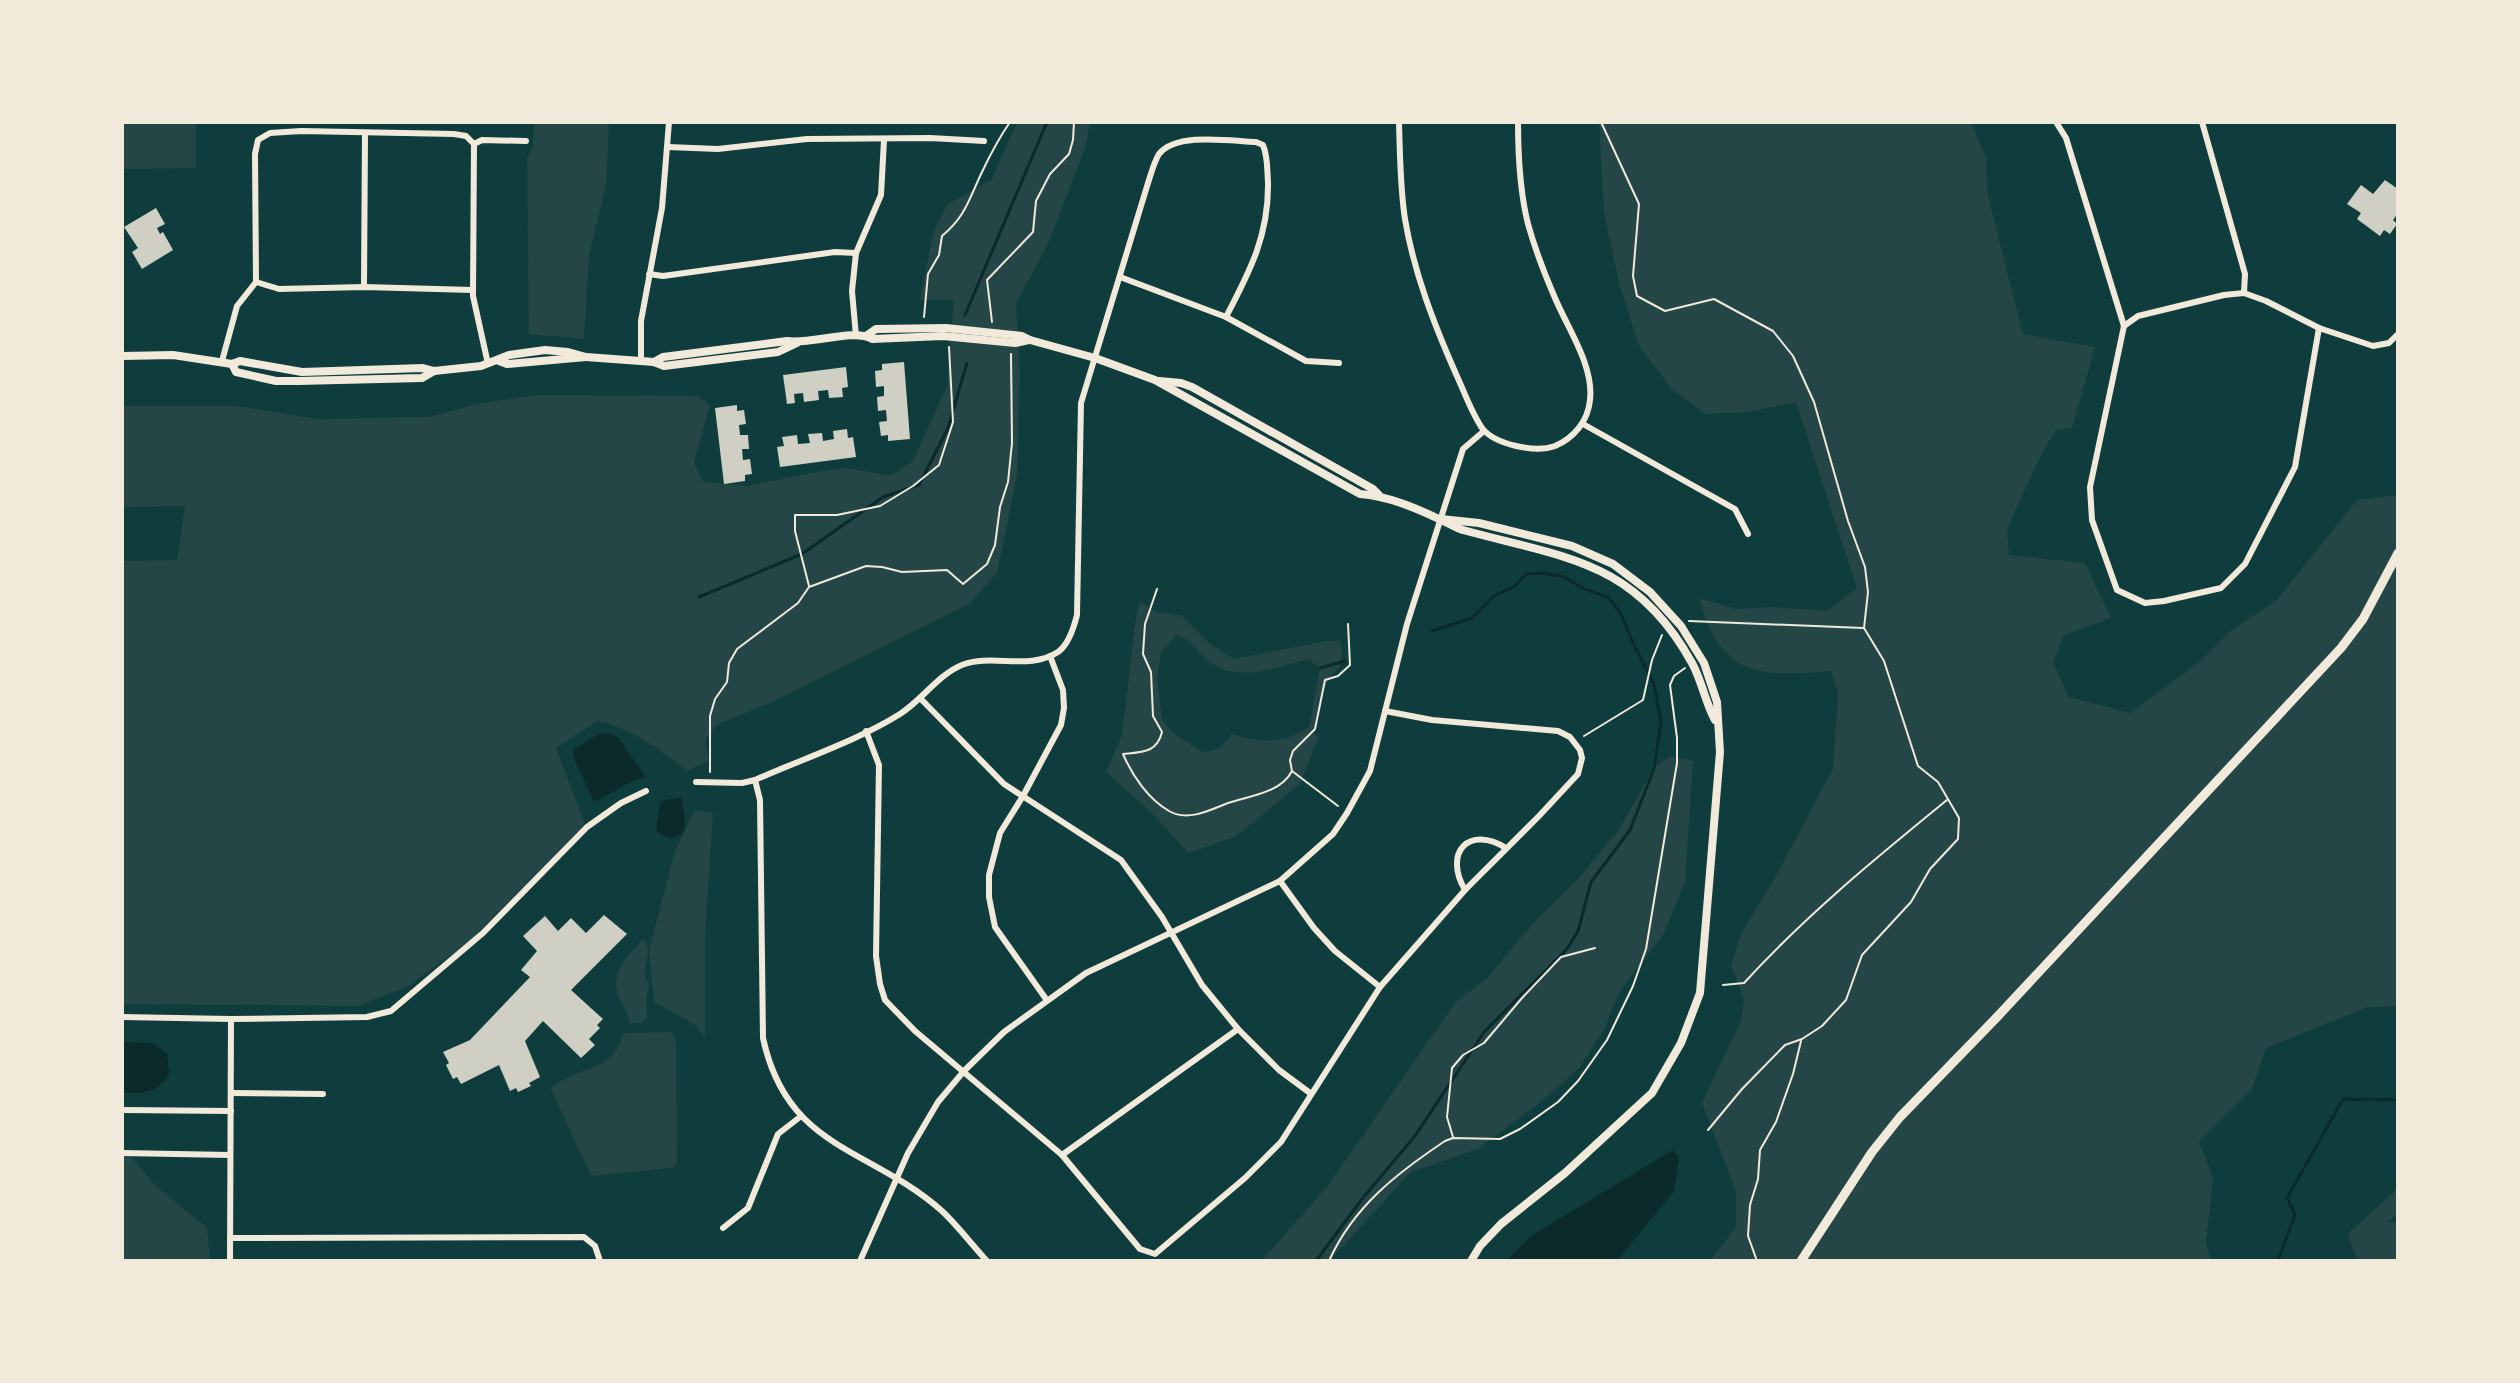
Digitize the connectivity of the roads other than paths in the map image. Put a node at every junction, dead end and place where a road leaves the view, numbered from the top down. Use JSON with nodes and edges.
{"nodes":[{"id":1,"x":669,"y":122,"type":"edge"},
{"id":2,"x":1399,"y":122,"type":"edge"},
{"id":3,"x":1518,"y":122,"type":"edge"},
{"id":4,"x":2056,"y":122,"type":"edge"},
{"id":5,"x":2202,"y":122,"type":"edge"},
{"id":6,"x":365,"y":133,"type":"junction"},
{"id":7,"x":884,"y":140,"type":"junction"},
{"id":8,"x":526,"y":141,"type":"dead end"},
{"id":9,"x":984,"y":141,"type":"dead end"},
{"id":10,"x":474,"y":144,"type":"junction"},
{"id":11,"x":668,"y":147,"type":"junction"},
{"id":12,"x":856,"y":253,"type":"junction"},
{"id":13,"x":649,"y":274,"type":"junction"},
{"id":14,"x":1120,"y":277,"type":"junction"},
{"id":15,"x":256,"y":282,"type":"junction"},
{"id":16,"x":364,"y":287,"type":"junction"},
{"id":17,"x":473,"y":290,"type":"junction"},
{"id":18,"x":2244,"y":293,"type":"junction"},
{"id":19,"x":1226,"y":317,"type":"junction"},
{"id":20,"x":2124,"y":326,"type":"junction"},
{"id":21,"x":2319,"y":328,"type":"junction"},
{"id":22,"x":2398,"y":334,"type":"edge"},
{"id":23,"x":856,"y":336,"type":"junction"},
{"id":24,"x":122,"y":356,"type":"edge"},
{"id":25,"x":1095,"y":358,"type":"junction"},
{"id":26,"x":641,"y":361,"type":"junction"},
{"id":27,"x":227,"y":362,"type":"junction"},
{"id":28,"x":1339,"y":363,"type":"dead end"},
{"id":29,"x":488,"y":364,"type":"junction"},
{"id":30,"x":1583,"y":424,"type":"junction"},
{"id":31,"x":1484,"y":431,"type":"junction"},
{"id":32,"x":1441,"y":519,"type":"junction"},
{"id":33,"x":1748,"y":534,"type":"dead end"},
{"id":34,"x":2398,"y":553,"type":"edge"},
{"id":35,"x":1050,"y":656,"type":"junction"},
{"id":36,"x":920,"y":698,"type":"junction"},
{"id":37,"x":1385,"y":711,"type":"junction"},
{"id":38,"x":866,"y":731,"type":"junction"},
{"id":39,"x":755,"y":780,"type":"junction"},
{"id":40,"x":696,"y":782,"type":"dead end"},
{"id":41,"x":646,"y":791,"type":"dead end"},
{"id":42,"x":1023,"y":796,"type":"junction"},
{"id":43,"x":1506,"y":848,"type":"junction"},
{"id":44,"x":1280,"y":881,"type":"junction"},
{"id":45,"x":1465,"y":890,"type":"junction"},
{"id":46,"x":1171,"y":933,"type":"junction"},
{"id":47,"x":1380,"y":987,"type":"junction"},
{"id":48,"x":1046,"y":999,"type":"junction"},
{"id":49,"x":122,"y":1017,"type":"edge"},
{"id":50,"x":231,"y":1019,"type":"junction"},
{"id":51,"x":1238,"y":1029,"type":"junction"},
{"id":52,"x":964,"y":1071,"type":"junction"},
{"id":53,"x":231,"y":1093,"type":"junction"},
{"id":54,"x":1310,"y":1093,"type":"junction"},
{"id":55,"x":323,"y":1094,"type":"dead end"},
{"id":56,"x":122,"y":1110,"type":"edge"},
{"id":57,"x":231,"y":1111,"type":"junction"},
{"id":58,"x":800,"y":1117,"type":"junction"},
{"id":59,"x":122,"y":1153,"type":"edge"},
{"id":60,"x":230,"y":1155,"type":"junction"},
{"id":61,"x":1062,"y":1155,"type":"junction"},
{"id":62,"x":897,"y":1179,"type":"junction"},
{"id":63,"x":723,"y":1228,"type":"dead end"},
{"id":64,"x":230,"y":1238,"type":"junction"},
{"id":65,"x":230,"y":1261,"type":"edge"},
{"id":66,"x":600,"y":1261,"type":"edge"},
{"id":67,"x":860,"y":1261,"type":"edge"},
{"id":68,"x":987,"y":1261,"type":"edge"},
{"id":69,"x":1471,"y":1261,"type":"edge"},
{"id":70,"x":1801,"y":1261,"type":"edge"}],
"edges":[{"from":1,"to":11,"type":"street"},
{"from":2,"to":31,"type":"street"},
{"from":3,"to":30,"type":"street"},
{"from":4,"to":20,"type":"street"},
{"from":5,"to":18,"type":"street"},
{"from":6,"to":10,"type":"street"},
{"from":6,"to":15,"type":"street"},
{"from":6,"to":16,"type":"street"},
{"from":7,"to":9,"type":"street"},
{"from":7,"to":11,"type":"street"},
{"from":7,"to":12,"type":"street"},
{"from":8,"to":10,"type":"street"},
{"from":10,"to":17,"type":"street"},
{"from":11,"to":13,"type":"street"},
{"from":12,"to":13,"type":"street"},
{"from":12,"to":23,"type":"street"},
{"from":13,"to":26,"type":"street"},
{"from":14,"to":19,"type":"street"},
{"from":14,"to":19,"type":"street"},
{"from":14,"to":25,"type":"street"},
{"from":15,"to":16,"type":"street"},
{"from":15,"to":27,"type":"street"},
{"from":16,"to":17,"type":"street"},
{"from":17,"to":29,"type":"street"},
{"from":18,"to":20,"type":"street"},
{"from":18,"to":21,"type":"street"},
{"from":19,"to":28,"type":"street"},
{"from":20,"to":21,"type":"street"},
{"from":21,"to":22,"type":"street"},
{"from":23,"to":25,"type":"street"},
{"from":23,"to":26,"type":"street"},
{"from":24,"to":27,"type":"street"},
{"from":25,"to":32,"type":"street"},
{"from":25,"to":35,"type":"street"},
{"from":26,"to":29,"type":"street"},
{"from":27,"to":29,"type":"street"},
{"from":30,"to":31,"type":"street"},
{"from":30,"to":33,"type":"street"},
{"from":31,"to":32,"type":"street"},
{"from":32,"to":37,"type":"street"},
{"from":32,"to":69,"type":"street"},
{"from":34,"to":70,"type":"main road"},
{"from":35,"to":36,"type":"street"},
{"from":35,"to":42,"type":"street"},
{"from":36,"to":38,"type":"street"},
{"from":36,"to":42,"type":"street"},
{"from":37,"to":43,"type":"street"},
{"from":37,"to":44,"type":"street"},
{"from":38,"to":39,"type":"street"},
{"from":38,"to":52,"type":"street"},
{"from":39,"to":40,"type":"street"},
{"from":39,"to":58,"type":"street"},
{"from":41,"to":50,"type":"street"},
{"from":42,"to":46,"type":"street"},
{"from":42,"to":48,"type":"street"},
{"from":43,"to":45,"type":"street"},
{"from":43,"to":45,"type":"street"},
{"from":44,"to":46,"type":"street"},
{"from":44,"to":47,"type":"street"},
{"from":45,"to":47,"type":"street"},
{"from":46,"to":48,"type":"street"},
{"from":46,"to":51,"type":"street"},
{"from":47,"to":54,"type":"street"},
{"from":48,"to":52,"type":"street"},
{"from":49,"to":50,"type":"street"},
{"from":50,"to":53,"type":"street"},
{"from":51,"to":54,"type":"street"},
{"from":51,"to":61,"type":"street"},
{"from":52,"to":61,"type":"street"},
{"from":52,"to":62,"type":"street"},
{"from":53,"to":55,"type":"street"},
{"from":53,"to":57,"type":"street"},
{"from":54,"to":61,"type":"street"},
{"from":56,"to":57,"type":"street"},
{"from":57,"to":60,"type":"street"},
{"from":58,"to":62,"type":"street"},
{"from":58,"to":63,"type":"street"},
{"from":59,"to":60,"type":"street"},
{"from":60,"to":64,"type":"street"},
{"from":62,"to":67,"type":"street"},
{"from":62,"to":68,"type":"street"},
{"from":64,"to":65,"type":"street"},
{"from":64,"to":66,"type":"street"}]}
